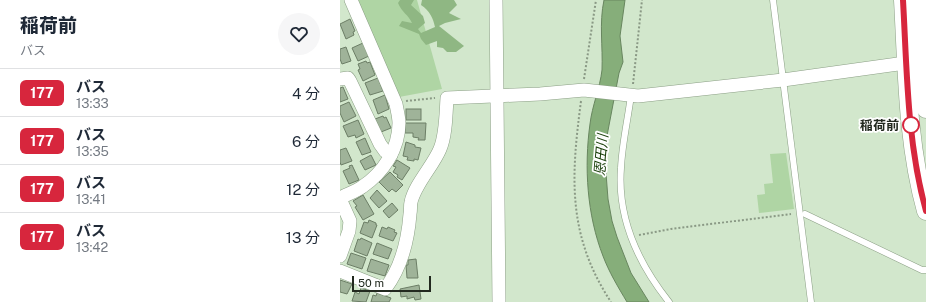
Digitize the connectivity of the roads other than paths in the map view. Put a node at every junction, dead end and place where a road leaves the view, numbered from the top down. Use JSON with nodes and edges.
{"nodes":[{"id":1,"x":351,"y":0,"type":"edge"},
{"id":2,"x":496,"y":0,"type":"edge"},
{"id":3,"x":773,"y":0,"type":"edge"},
{"id":4,"x":904,"y":0,"type":"edge"},
{"id":5,"x":919,"y":0,"type":"edge"},
{"id":6,"x":915,"y":63,"type":"junction"},
{"id":7,"x":340,"y":79,"type":"edge"},
{"id":8,"x":783,"y":80,"type":"junction"},
{"id":9,"x":925,"y":89,"type":"edge"},
{"id":10,"x":497,"y":95,"type":"junction"},
{"id":11,"x":630,"y":95,"type":"junction"},
{"id":12,"x":926,"y":109,"type":"edge"},
{"id":13,"x":391,"y":155,"type":"junction"},
{"id":14,"x":340,"y":199,"type":"edge"},
{"id":15,"x":926,"y":211,"type":"edge"},
{"id":16,"x":802,"y":214,"type":"junction"},
{"id":17,"x":340,"y":256,"type":"edge"},
{"id":18,"x":926,"y":270,"type":"edge"},
{"id":19,"x":340,"y":272,"type":"edge"},
{"id":20,"x":499,"y":302,"type":"edge"},
{"id":21,"x":669,"y":302,"type":"edge"},
{"id":22,"x":811,"y":302,"type":"edge"}],
"edges":[{"from":1,"to":13,"type":"street"},
{"from":2,"to":10,"type":"street"},
{"from":3,"to":8,"type":"lane"},
{"from":4,"to":6,"type":"main road"},
{"from":5,"to":6,"type":"main road"},
{"from":6,"to":8,"type":"street"},
{"from":6,"to":9,"type":"main road"},
{"from":6,"to":15,"type":"main road"},
{"from":7,"to":13,"type":"street"},
{"from":8,"to":11,"type":"street"},
{"from":8,"to":16,"type":"lane"},
{"from":9,"to":12,"type":"main road"},
{"from":10,"to":11,"type":"street"},
{"from":10,"to":19,"type":"street"},
{"from":10,"to":20,"type":"street"},
{"from":11,"to":21,"type":"lane"},
{"from":13,"to":14,"type":"street"},
{"from":14,"to":17,"type":"street"},
{"from":16,"to":18,"type":"lane"},
{"from":16,"to":22,"type":"lane"}]}
